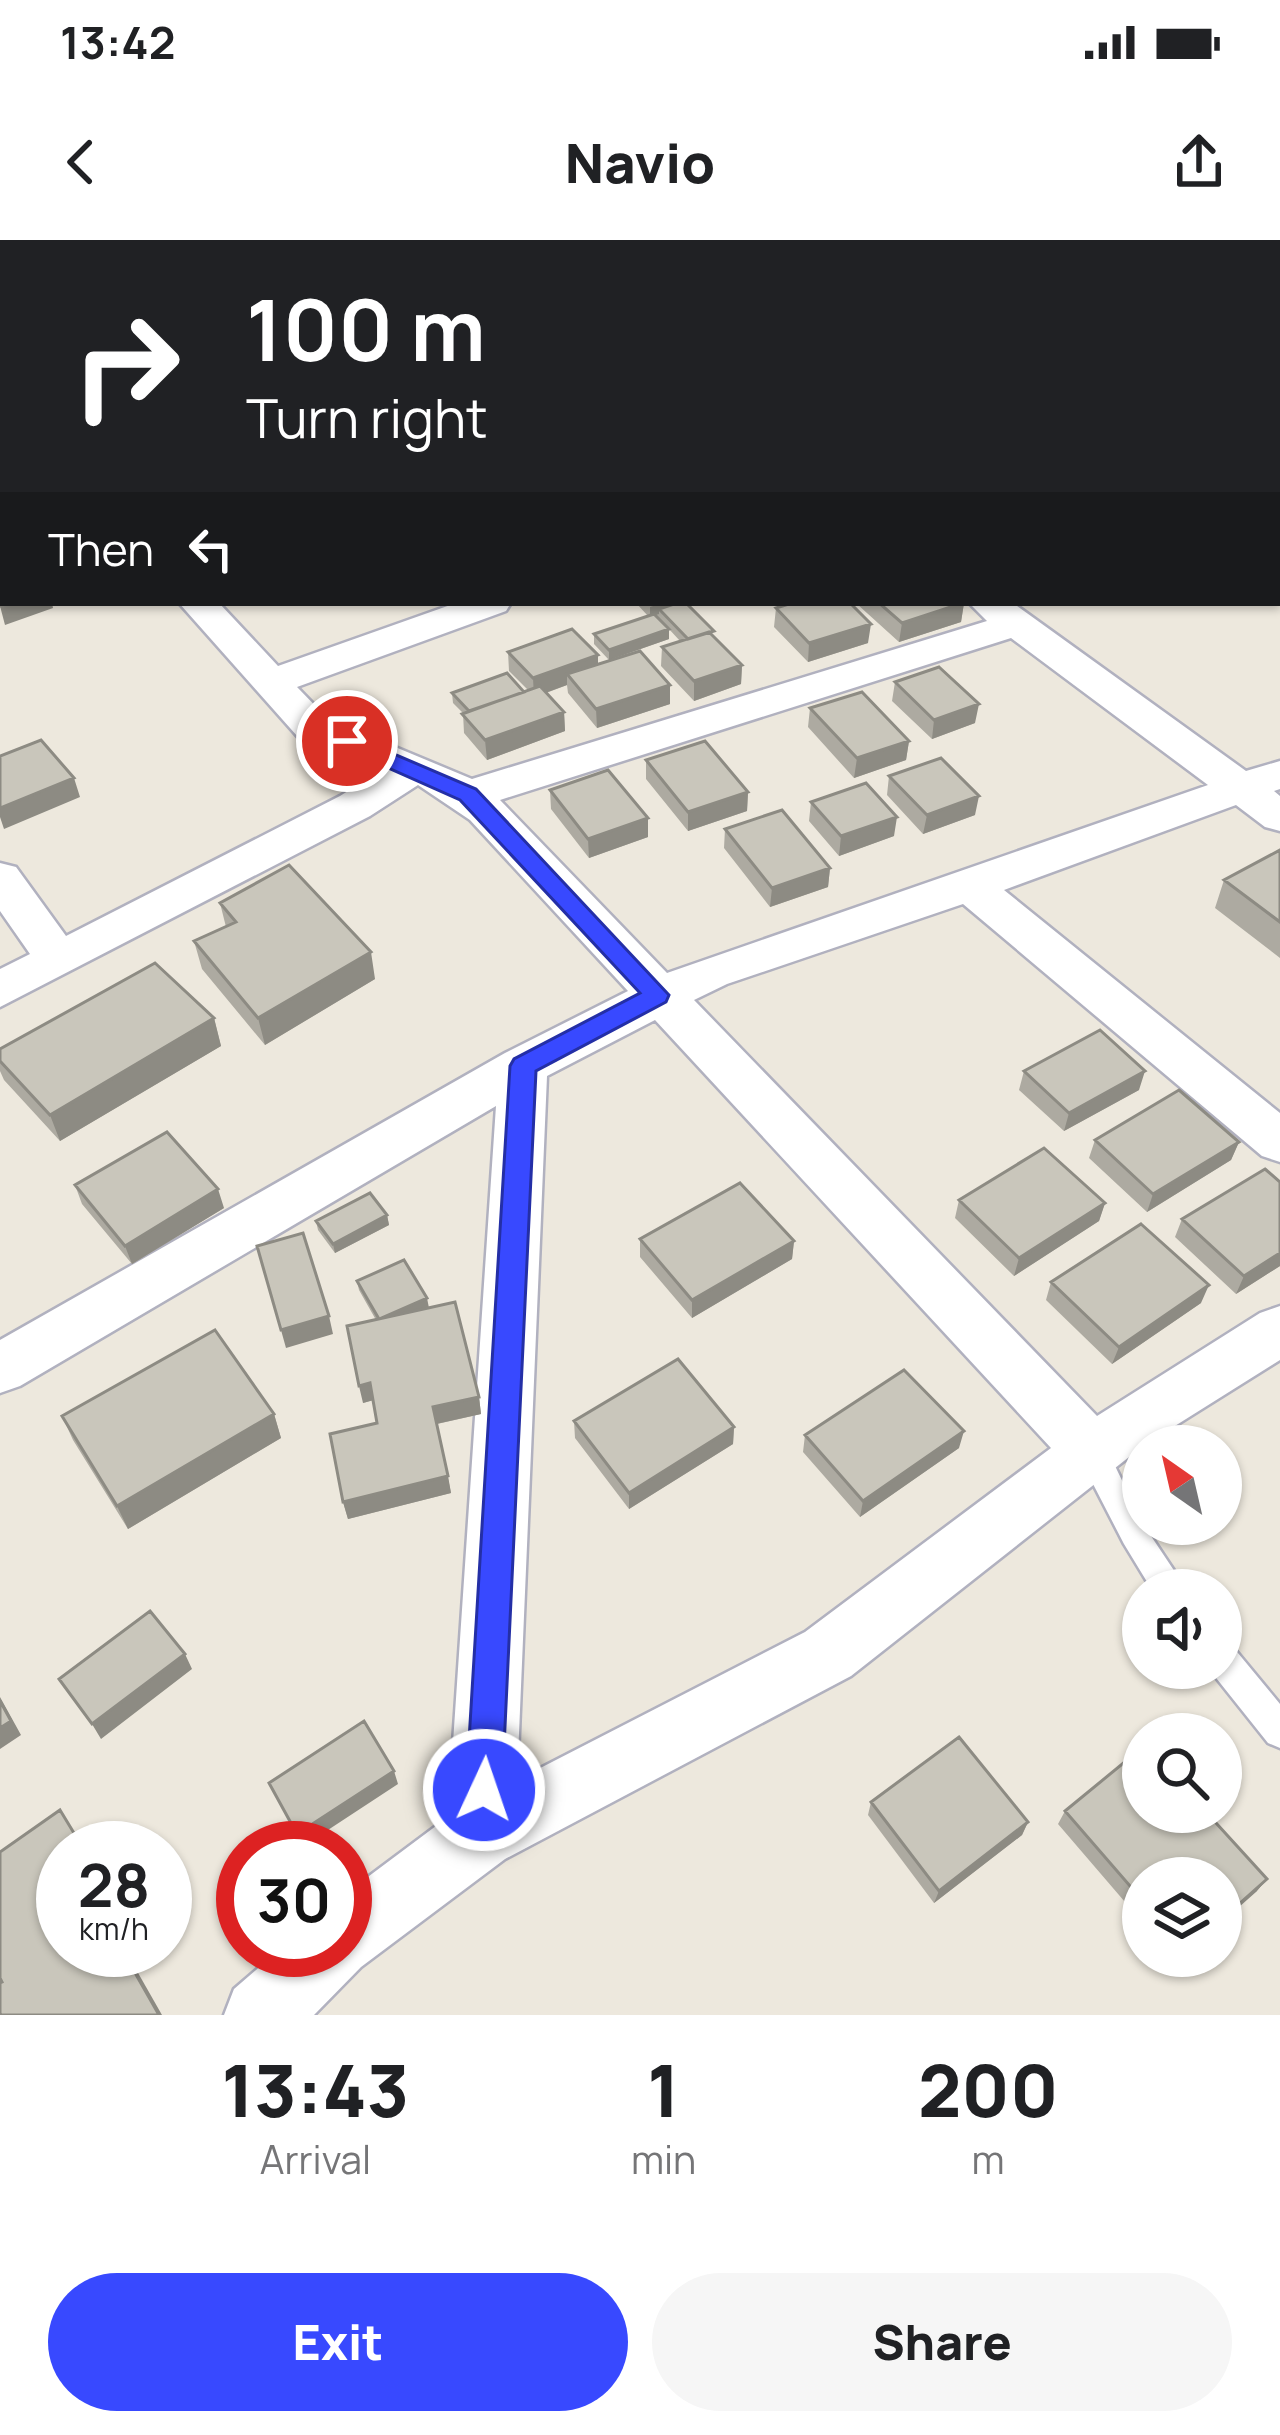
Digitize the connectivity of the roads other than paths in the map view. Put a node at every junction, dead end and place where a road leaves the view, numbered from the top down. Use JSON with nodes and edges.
{"nodes":[{"id":1,"x":201,"y":606,"type":"edge"},
{"id":2,"x":484,"y":606,"type":"edge"},
{"id":3,"x":1002,"y":614,"type":"edge"},
{"id":4,"x":273,"y":682,"type":"junction"},
{"id":5,"x":413,"y":769,"type":"junction"},
{"id":6,"x":1260,"y":781,"type":"edge"},
{"id":7,"x":468,"y":795,"type":"junction"},
{"id":8,"x":1280,"y":817,"type":"edge"},
{"id":9,"x":0,"y":878,"type":"edge"},
{"id":10,"x":970,"y":886,"type":"junction"},
{"id":11,"x":58,"y":960,"type":"junction"},
{"id":12,"x":0,"y":990,"type":"edge"},
{"id":13,"x":657,"y":995,"type":"junction"},
{"id":14,"x":523,"y":1066,"type":"junction"},
{"id":15,"x":1280,"y":1142,"type":"edge"},
{"id":16,"x":1280,"y":1330,"type":"edge"},
{"id":17,"x":0,"y":1369,"type":"edge"},
{"id":18,"x":1091,"y":1451,"type":"junction"},
{"id":19,"x":1158,"y":1569,"type":"edge"},
{"id":20,"x":1242,"y":1684,"type":"edge"},
{"id":21,"x":1280,"y":1731,"type":"edge"},
{"id":22,"x":481,"y":1835,"type":"junction"},
{"id":23,"x":372,"y":1918,"type":"edge"},
{"id":24,"x":302,"y":1977,"type":"edge"},
{"id":25,"x":260,"y":2015,"type":"edge"}],
"edges":[{"from":1,"to":4,"type":"street"},
{"from":2,"to":4,"type":"street"},
{"from":3,"to":6,"type":"street"},
{"from":3,"to":7,"type":"street"},
{"from":4,"to":5,"type":"street"},
{"from":5,"to":7,"type":"street"},
{"from":5,"to":11,"type":"street"},
{"from":6,"to":8,"type":"street"},
{"from":6,"to":10,"type":"street"},
{"from":7,"to":13,"type":"street"},
{"from":9,"to":11,"type":"street"},
{"from":10,"to":13,"type":"street"},
{"from":10,"to":15,"type":"street"},
{"from":11,"to":12,"type":"street"},
{"from":13,"to":14,"type":"street"},
{"from":13,"to":18,"type":"street"},
{"from":14,"to":17,"type":"street"},
{"from":14,"to":22,"type":"street"},
{"from":16,"to":18,"type":"street"},
{"from":18,"to":19,"type":"lane"},
{"from":18,"to":22,"type":"street"},
{"from":20,"to":21,"type":"lane"},
{"from":22,"to":23,"type":"street"},
{"from":24,"to":25,"type":"street"}]}
